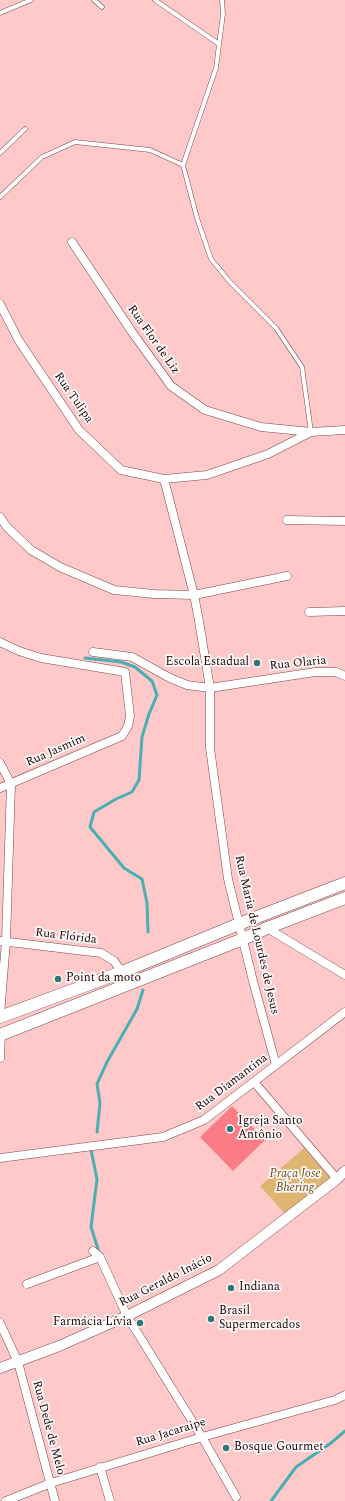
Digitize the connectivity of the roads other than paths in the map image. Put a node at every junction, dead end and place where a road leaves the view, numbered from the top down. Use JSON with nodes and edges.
{"nodes":[{"id":1,"x":31,"y":0,"type":"edge"},
{"id":2,"x":94,"y":0,"type":"edge"},
{"id":3,"x":155,"y":0,"type":"edge"},
{"id":4,"x":222,"y":0,"type":"edge"},
{"id":5,"x":102,"y":7,"type":"dead end"},
{"id":6,"x":0,"y":13,"type":"edge"},
{"id":7,"x":219,"y":44,"type":"junction"},
{"id":8,"x":25,"y":129,"type":"dead end"},
{"id":9,"x":0,"y":153,"type":"edge"},
{"id":10,"x":183,"y":165,"type":"junction"},
{"id":11,"x":0,"y":197,"type":"edge"},
{"id":12,"x":72,"y":242,"type":"dead end"},
{"id":13,"x":0,"y":304,"type":"edge"},
{"id":14,"x":345,"y":430,"type":"edge"},
{"id":15,"x":311,"y":432,"type":"junction"},
{"id":16,"x":164,"y":479,"type":"junction"},
{"id":17,"x":0,"y":517,"type":"edge"},
{"id":18,"x":287,"y":520,"type":"dead end"},
{"id":19,"x":345,"y":521,"type":"edge"},
{"id":20,"x":287,"y":576,"type":"dead end"},
{"id":21,"x":194,"y":595,"type":"junction"},
{"id":22,"x":345,"y":611,"type":"edge"},
{"id":23,"x":309,"y":612,"type":"dead end"},
{"id":24,"x":0,"y":642,"type":"edge"},
{"id":25,"x":93,"y":652,"type":"dead end"},
{"id":26,"x":345,"y":676,"type":"edge"},
{"id":27,"x":210,"y":688,"type":"junction"},
{"id":28,"x":0,"y":763,"type":"edge"},
{"id":29,"x":11,"y":784,"type":"junction"},
{"id":30,"x":0,"y":788,"type":"edge"},
{"id":31,"x":345,"y":883,"type":"edge"},
{"id":32,"x":345,"y":898,"type":"edge"},
{"id":33,"x":239,"y":924,"type":"junction"},
{"id":34,"x":267,"y":928,"type":"junction"},
{"id":35,"x":243,"y":939,"type":"junction"},
{"id":36,"x":3,"y":941,"type":"edge"},
{"id":37,"x":122,"y":972,"type":"junction"},
{"id":38,"x":345,"y":975,"type":"edge"},
{"id":39,"x":345,"y":1012,"type":"edge"},
{"id":40,"x":0,"y":1016,"type":"edge"},
{"id":41,"x":0,"y":1034,"type":"edge"},
{"id":42,"x":0,"y":1058,"type":"edge"},
{"id":43,"x":276,"y":1065,"type":"junction"},
{"id":44,"x":254,"y":1082,"type":"junction"},
{"id":45,"x":0,"y":1158,"type":"edge"},
{"id":46,"x":345,"y":1171,"type":"edge"},
{"id":47,"x":337,"y":1179,"type":"junction"},
{"id":48,"x":27,"y":1284,"type":"dead end"},
{"id":49,"x":126,"y":1316,"type":"junction"},
{"id":50,"x":0,"y":1323,"type":"edge"},
{"id":51,"x":18,"y":1362,"type":"junction"},
{"id":52,"x":0,"y":1368,"type":"edge"},
{"id":53,"x":345,"y":1395,"type":"edge"},
{"id":54,"x":202,"y":1436,"type":"junction"},
{"id":55,"x":100,"y":1467,"type":"junction"},
{"id":56,"x":51,"y":1483,"type":"junction"},
{"id":57,"x":236,"y":1496,"type":"dead end"},
{"id":58,"x":6,"y":1501,"type":"edge"},
{"id":59,"x":56,"y":1501,"type":"edge"},
{"id":60,"x":110,"y":1501,"type":"edge"}],
"edges":[{"from":1,"to":6,"type":"lane"},
{"from":2,"to":5,"type":"lane"},
{"from":3,"to":7,"type":"lane"},
{"from":4,"to":7,"type":"lane"},
{"from":7,"to":10,"type":"lane"},
{"from":8,"to":9,"type":"lane"},
{"from":10,"to":11,"type":"lane"},
{"from":10,"to":15,"type":"lane"},
{"from":12,"to":15,"type":"street","name":"Rua Flor de Liz"},
{"from":13,"to":16,"type":"street","name":"Rua Tulipa"},
{"from":14,"to":15,"type":"street"},
{"from":15,"to":16,"type":"street","name":"Rua Tulipa"},
{"from":16,"to":21,"type":"street","name":"Rua Maria de Lourdes de Jesus"},
{"from":17,"to":21,"type":"street"},
{"from":18,"to":19,"type":"street"},
{"from":20,"to":21,"type":"street"},
{"from":21,"to":27,"type":"street","name":"Rua Maria de Lourdes de Jesus"},
{"from":22,"to":23,"type":"street"},
{"from":24,"to":29,"type":"street","name":"Rua Jasmim"},
{"from":25,"to":27,"type":"street","name":"Rua Olaria"},
{"from":26,"to":27,"type":"street","name":"Rua Olaria"},
{"from":27,"to":33,"type":"street","name":"Rua Maria de Lourdes de Jesus"},
{"from":28,"to":29,"type":"street"},
{"from":29,"to":30,"type":"street","name":"Rua Jasmim"},
{"from":29,"to":36,"type":"street"},
{"from":31,"to":33,"type":"main road"},
{"from":32,"to":34,"type":"main road"},
{"from":33,"to":35,"type":"street","name":"Rua Maria de Lourdes de Jesus"},
{"from":33,"to":37,"type":"main road"},
{"from":34,"to":35,"type":"main road"},
{"from":34,"to":38,"type":"street"},
{"from":35,"to":41,"type":"main road"},
{"from":35,"to":43,"type":"street","name":"Rua Maria de Lourdes de Jesus"},
{"from":36,"to":37,"type":"street","name":"Rua Flórida"},
{"from":36,"to":40,"type":"street"},
{"from":37,"to":40,"type":"main road"},
{"from":39,"to":43,"type":"street","name":"Rua Diamantina"},
{"from":41,"to":42,"type":"street"},
{"from":43,"to":44,"type":"street","name":"Rua Diamantina"},
{"from":44,"to":45,"type":"street","name":"Rua Diamantina"},
{"from":44,"to":47,"type":"street"},
{"from":46,"to":47,"type":"street","name":"Rua Geraldo Inácio"},
{"from":47,"to":49,"type":"street","name":"Rua Geraldo Inácio"},
{"from":48,"to":49,"type":"street"},
{"from":49,"to":51,"type":"street","name":"Rua Geraldo Inácio"},
{"from":49,"to":54,"type":"street"},
{"from":50,"to":51,"type":"street","name":"Rua Dede de Melo"},
{"from":51,"to":52,"type":"street","name":"Rua Geraldo Inácio"},
{"from":51,"to":56,"type":"street","name":"Rua Dede de Melo"},
{"from":53,"to":54,"type":"street","name":"Rua Jacaraipe"},
{"from":54,"to":55,"type":"street","name":"Rua Jacaraipe"},
{"from":54,"to":57,"type":"street"},
{"from":55,"to":56,"type":"street","name":"Rua Jacaraipe"},
{"from":55,"to":60,"type":"street"},
{"from":56,"to":58,"type":"street","name":"Rua Jacaraipe"},
{"from":56,"to":59,"type":"street","name":"Rua Dede de Melo"}]}
